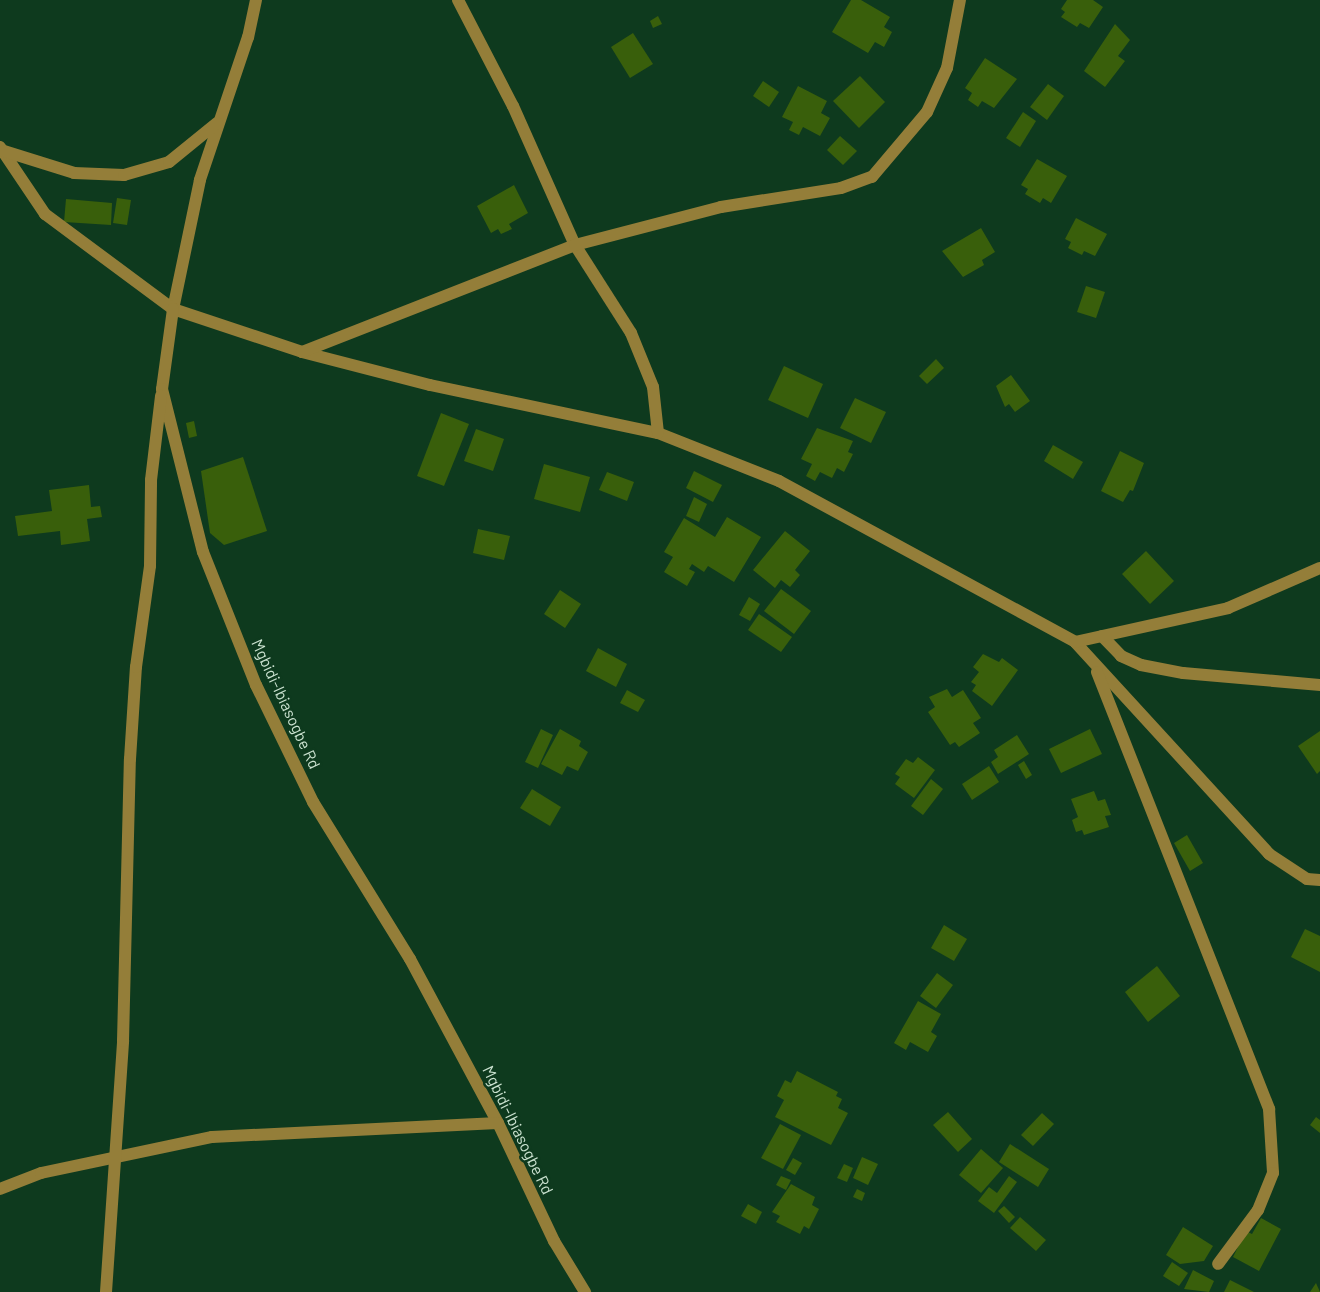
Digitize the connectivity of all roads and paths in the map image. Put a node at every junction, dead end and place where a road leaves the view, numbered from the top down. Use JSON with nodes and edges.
{"nodes":[{"id":1,"x":256,"y":0,"type":"edge"},
{"id":2,"x":458,"y":0,"type":"edge"},
{"id":3,"x":960,"y":0,"type":"edge"},
{"id":4,"x":218,"y":122,"type":"junction"},
{"id":5,"x":2,"y":149,"type":"edge"},
{"id":6,"x":576,"y":245,"type":"junction"},
{"id":7,"x":173,"y":309,"type":"junction"},
{"id":8,"x":302,"y":352,"type":"junction"},
{"id":9,"x":162,"y":389,"type":"junction"},
{"id":10,"x":658,"y":433,"type":"junction"},
{"id":11,"x":1320,"y":568,"type":"edge"},
{"id":12,"x":1102,"y":636,"type":"junction"},
{"id":13,"x":1075,"y":642,"type":"junction"},
{"id":14,"x":1093,"y":664,"type":"junction"},
{"id":15,"x":1320,"y":685,"type":"edge"},
{"id":16,"x":1320,"y":880,"type":"edge"},
{"id":17,"x":498,"y":1123,"type":"junction"},
{"id":18,"x":116,"y":1156,"type":"junction"},
{"id":19,"x":0,"y":1189,"type":"edge"},
{"id":20,"x":1218,"y":1264,"type":"dead end"},
{"id":21,"x":579,"y":1288,"type":"edge"},
{"id":22,"x":106,"y":1292,"type":"edge"}],
"edges":[{"from":1,"to":4,"type":"street","name":"Mgbidi-Ibiasogbe Rd"},
{"from":2,"to":6,"type":"street"},
{"from":3,"to":6,"type":"street"},
{"from":4,"to":5,"type":"street"},
{"from":4,"to":7,"type":"street","name":"Mgbidi-Ibiasogbe Rd"},
{"from":5,"to":7,"type":"street"},
{"from":6,"to":8,"type":"street"},
{"from":6,"to":10,"type":"street"},
{"from":7,"to":8,"type":"street"},
{"from":7,"to":9,"type":"street","name":"Mgbidi-Ibiasogbe Rd"},
{"from":8,"to":10,"type":"street"},
{"from":9,"to":17,"type":"street","name":"Mgbidi-Ibiasogbe Rd"},
{"from":9,"to":18,"type":"street"},
{"from":10,"to":13,"type":"street"},
{"from":11,"to":12,"type":"street"},
{"from":12,"to":13,"type":"street"},
{"from":12,"to":15,"type":"street"},
{"from":13,"to":14,"type":"street"},
{"from":14,"to":16,"type":"street"},
{"from":14,"to":20,"type":"street"},
{"from":17,"to":18,"type":"street"},
{"from":17,"to":21,"type":"street","name":"Mgbidi-Ibiasogbe Rd"},
{"from":18,"to":19,"type":"street"},
{"from":18,"to":22,"type":"street"}]}
